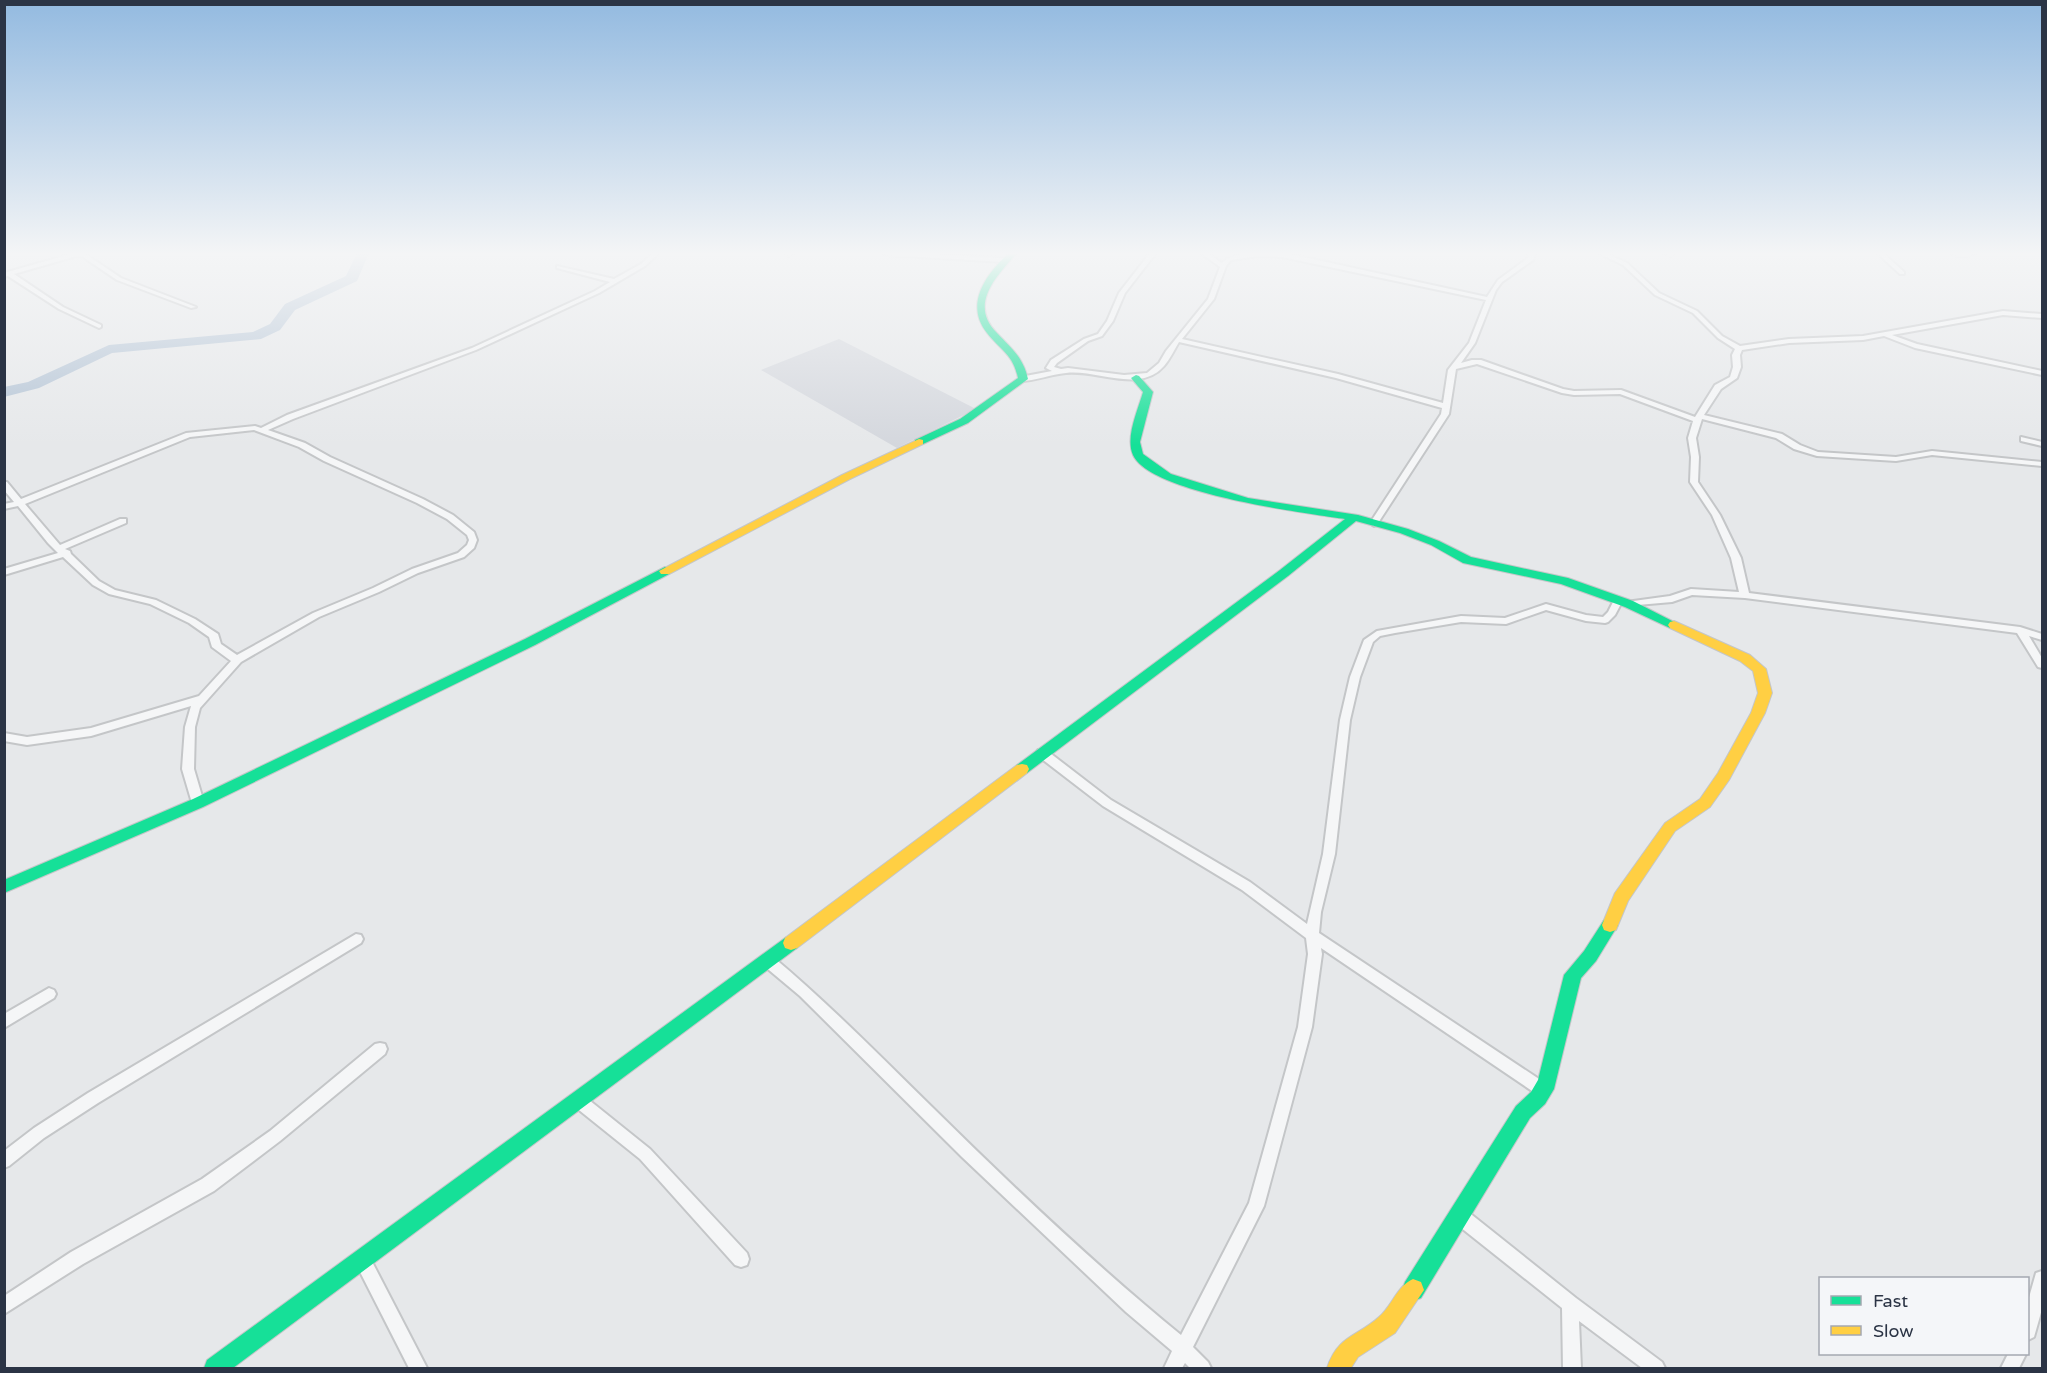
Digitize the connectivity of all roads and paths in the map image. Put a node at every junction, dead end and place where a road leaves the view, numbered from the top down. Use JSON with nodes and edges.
{"nodes":[{"id":1,"x":80,"y":317,"type":"edge"},
{"id":2,"x":543,"y":317,"type":"edge"},
{"id":3,"x":983,"y":317,"type":"edge"},
{"id":4,"x":1112,"y":317,"type":"edge"},
{"id":5,"x":1196,"y":317,"type":"edge"},
{"id":6,"x":1483,"y":317,"type":"edge"},
{"id":7,"x":1700,"y":317,"type":"edge"},
{"id":8,"x":1985,"y":317,"type":"edge"},
{"id":9,"x":99,"y":326,"type":"dead end"},
{"id":10,"x":1884,"y":334,"type":"junction"},
{"id":11,"x":1178,"y":340,"type":"junction"},
{"id":12,"x":1739,"y":348,"type":"junction"},
{"id":13,"x":1453,"y":368,"type":"junction"},
{"id":14,"x":1060,"y":371,"type":"junction"},
{"id":15,"x":2043,"y":373,"type":"edge"},
{"id":16,"x":1136,"y":378,"type":"junction"},
{"id":17,"x":1023,"y":379,"type":"junction"},
{"id":18,"x":1445,"y":406,"type":"junction"},
{"id":19,"x":1699,"y":418,"type":"junction"},
{"id":20,"x":264,"y":429,"type":"junction"},
{"id":21,"x":2024,"y":439,"type":"dead end"},
{"id":22,"x":2043,"y":444,"type":"edge"},
{"id":23,"x":2043,"y":464,"type":"edge"},
{"id":24,"x":4,"y":484,"type":"edge"},
{"id":25,"x":20,"y":503,"type":"junction"},
{"id":26,"x":4,"y":507,"type":"edge"},
{"id":27,"x":1354,"y":517,"type":"junction"},
{"id":28,"x":123,"y":521,"type":"dead end"},
{"id":29,"x":1374,"y":523,"type":"junction"},
{"id":30,"x":63,"y":550,"type":"junction"},
{"id":31,"x":4,"y":572,"type":"edge"},
{"id":32,"x":1745,"y":595,"type":"junction"},
{"id":33,"x":1624,"y":602,"type":"junction"},
{"id":34,"x":2020,"y":630,"type":"junction"},
{"id":35,"x":2043,"y":637,"type":"edge"},
{"id":36,"x":237,"y":660,"type":"junction"},
{"id":37,"x":2043,"y":665,"type":"edge"},
{"id":38,"x":200,"y":699,"type":"junction"},
{"id":39,"x":4,"y":737,"type":"edge"},
{"id":40,"x":1042,"y":753,"type":"junction"},
{"id":41,"x":198,"y":802,"type":"junction"},
{"id":42,"x":4,"y":887,"type":"edge"},
{"id":43,"x":1312,"y":935,"type":"junction"},
{"id":44,"x":356,"y":939,"type":"dead end"},
{"id":45,"x":768,"y":961,"type":"junction"},
{"id":46,"x":49,"y":994,"type":"dead end"},
{"id":47,"x":4,"y":1022,"type":"edge"},
{"id":48,"x":380,"y":1049,"type":"dead end"},
{"id":49,"x":1543,"y":1090,"type":"junction"},
{"id":50,"x":579,"y":1101,"type":"junction"},
{"id":51,"x":4,"y":1161,"type":"edge"},
{"id":52,"x":1461,"y":1216,"type":"junction"},
{"id":53,"x":741,"y":1259,"type":"dead end"},
{"id":54,"x":362,"y":1260,"type":"junction"},
{"id":55,"x":2043,"y":1280,"type":"edge"},
{"id":56,"x":1570,"y":1304,"type":"junction"},
{"id":57,"x":4,"y":1306,"type":"edge"},
{"id":58,"x":2029,"y":1328,"type":"edge"},
{"id":59,"x":1182,"y":1350,"type":"junction"},
{"id":60,"x":215,"y":1368,"type":"edge"},
{"id":61,"x":418,"y":1368,"type":"edge"},
{"id":62,"x":1173,"y":1368,"type":"edge"},
{"id":63,"x":1202,"y":1368,"type":"edge"},
{"id":64,"x":1338,"y":1368,"type":"edge"},
{"id":65,"x":1572,"y":1368,"type":"edge"},
{"id":66,"x":1656,"y":1368,"type":"edge"}],
"edges":[{"from":1,"to":9,"type":"street"},
{"from":2,"to":20,"type":"street"},
{"from":3,"to":17,"type":"street"},
{"from":4,"to":14,"type":"street"},
{"from":5,"to":11,"type":"street"},
{"from":6,"to":13,"type":"street"},
{"from":7,"to":12,"type":"street"},
{"from":8,"to":10,"type":"street"},
{"from":10,"to":12,"type":"street"},
{"from":10,"to":15,"type":"street"},
{"from":11,"to":16,"type":"street"},
{"from":11,"to":18,"type":"street"},
{"from":12,"to":19,"type":"street"},
{"from":13,"to":18,"type":"street"},
{"from":13,"to":19,"type":"street"},
{"from":14,"to":16,"type":"street"},
{"from":14,"to":17,"type":"street"},
{"from":16,"to":27,"type":"street"},
{"from":17,"to":41,"type":"street"},
{"from":18,"to":29,"type":"street"},
{"from":19,"to":23,"type":"street"},
{"from":19,"to":32,"type":"street"},
{"from":20,"to":25,"type":"street"},
{"from":20,"to":36,"type":"street"},
{"from":21,"to":22,"type":"street"},
{"from":24,"to":25,"type":"street"},
{"from":25,"to":26,"type":"street"},
{"from":25,"to":30,"type":"street"},
{"from":27,"to":29,"type":"street"},
{"from":27,"to":40,"type":"street"},
{"from":28,"to":30,"type":"street"},
{"from":29,"to":33,"type":"street"},
{"from":30,"to":31,"type":"street"},
{"from":30,"to":36,"type":"street"},
{"from":32,"to":33,"type":"street"},
{"from":32,"to":34,"type":"street"},
{"from":33,"to":43,"type":"street"},
{"from":33,"to":49,"type":"street"},
{"from":34,"to":35,"type":"street"},
{"from":34,"to":37,"type":"street"},
{"from":36,"to":38,"type":"street"},
{"from":38,"to":39,"type":"street"},
{"from":38,"to":41,"type":"street"},
{"from":40,"to":43,"type":"street"},
{"from":40,"to":45,"type":"street"},
{"from":41,"to":42,"type":"street"},
{"from":43,"to":49,"type":"street"},
{"from":43,"to":59,"type":"street"},
{"from":44,"to":51,"type":"street"},
{"from":45,"to":50,"type":"street"},
{"from":45,"to":59,"type":"street"},
{"from":46,"to":47,"type":"street"},
{"from":48,"to":57,"type":"street"},
{"from":49,"to":52,"type":"street"},
{"from":50,"to":53,"type":"street"},
{"from":50,"to":54,"type":"street"},
{"from":52,"to":56,"type":"street"},
{"from":52,"to":64,"type":"street"},
{"from":54,"to":60,"type":"street"},
{"from":54,"to":61,"type":"street"},
{"from":55,"to":58,"type":"street"},
{"from":56,"to":65,"type":"street"},
{"from":56,"to":66,"type":"street"},
{"from":59,"to":62,"type":"street"},
{"from":59,"to":63,"type":"street"}]}
